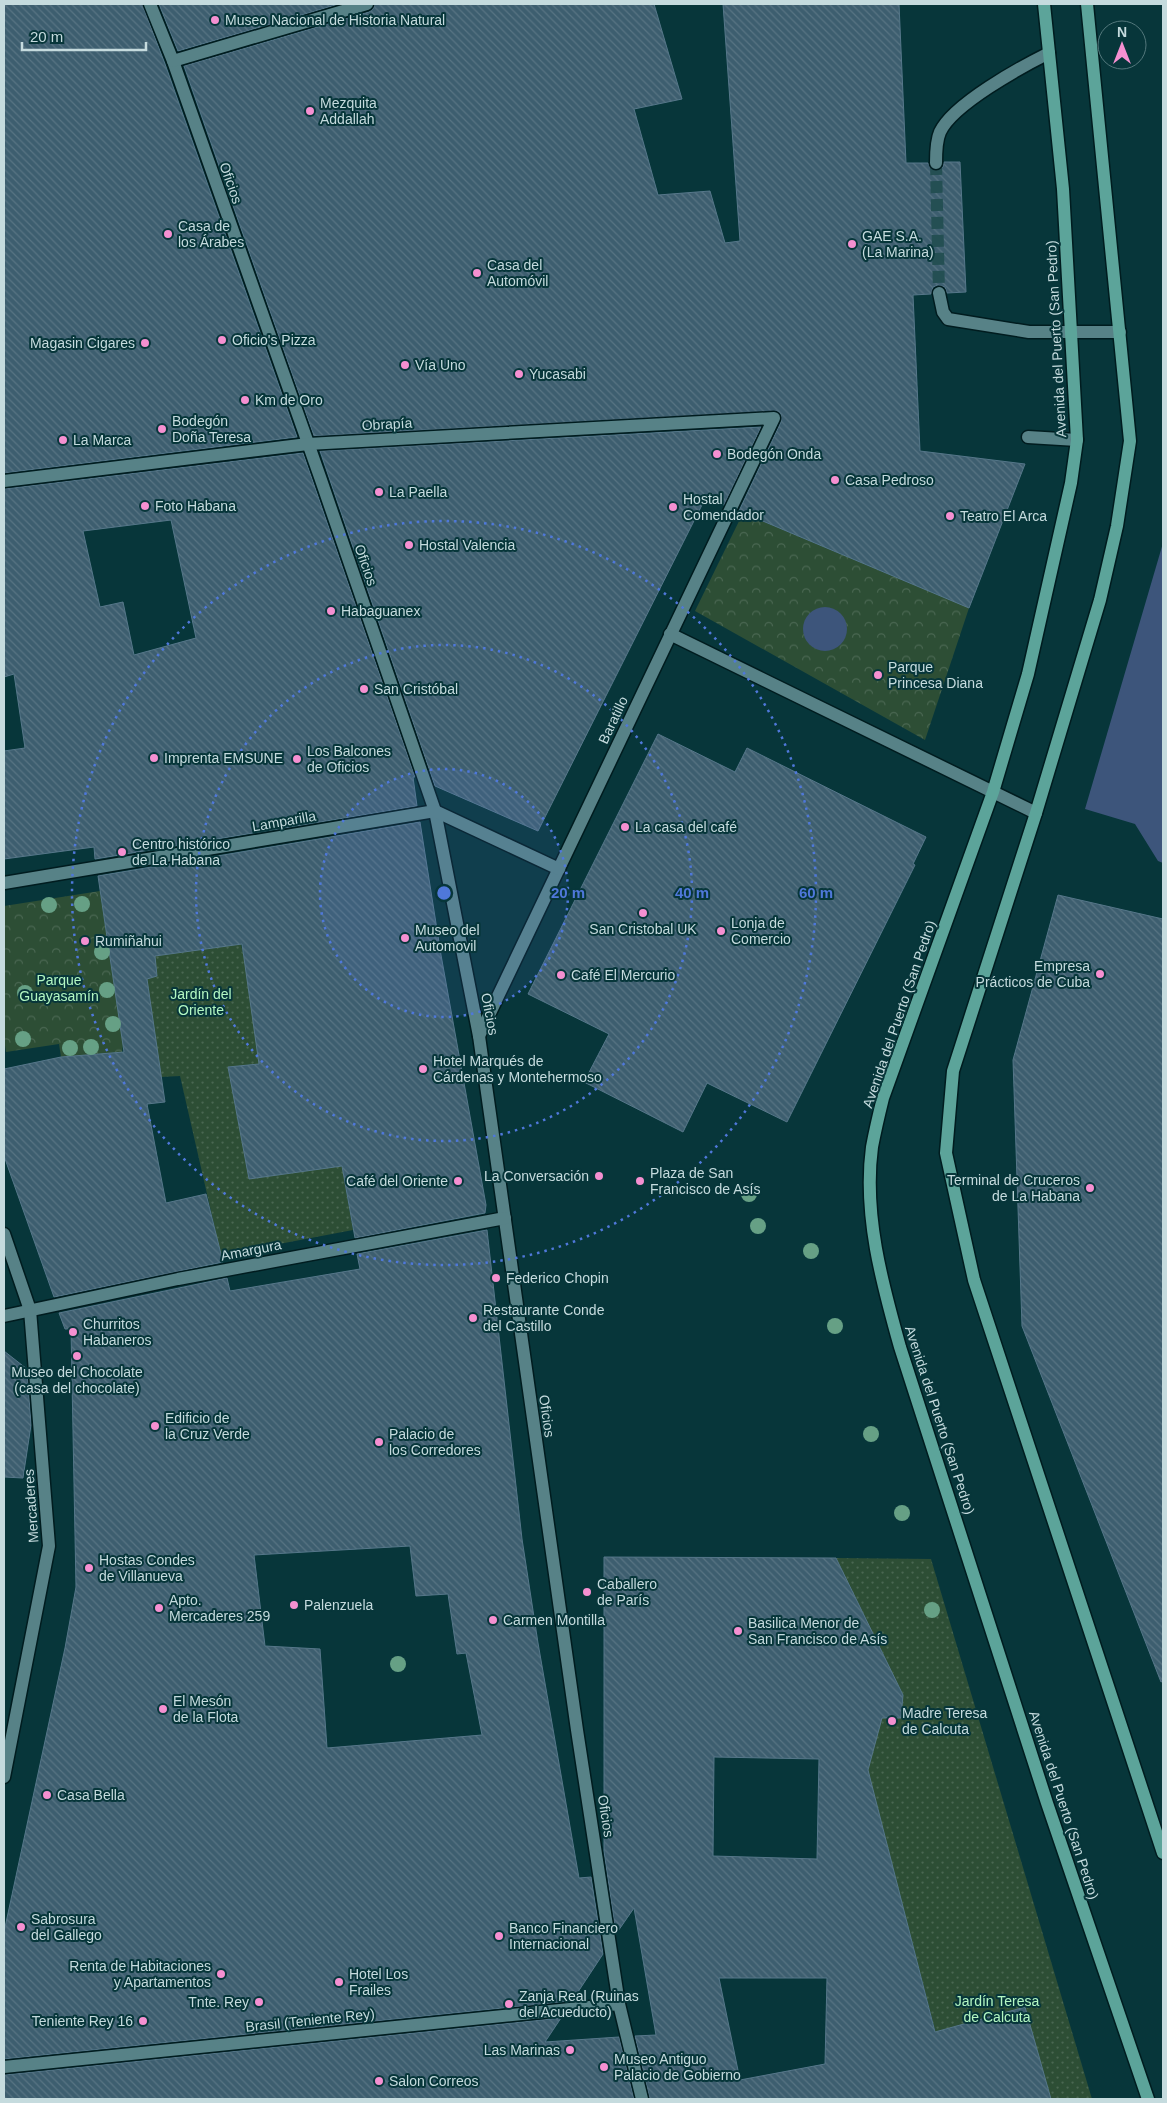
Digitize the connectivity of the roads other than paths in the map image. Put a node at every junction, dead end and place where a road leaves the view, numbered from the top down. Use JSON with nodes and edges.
{"nodes":[{"id":1,"x":150,"y":4,"type":"edge"},
{"id":2,"x":367,"y":4,"type":"edge"},
{"id":3,"x":1044,"y":4,"type":"edge"},
{"id":4,"x":1087,"y":4,"type":"edge"},
{"id":5,"x":1049,"y":53,"type":"junction"},
{"id":6,"x":173,"y":61,"type":"junction"},
{"id":7,"x":936,"y":162,"type":"tunnel mouth"},
{"id":8,"x":940,"y":293,"type":"tunnel mouth"},
{"id":9,"x":1072,"y":332,"type":"junction"},
{"id":10,"x":1120,"y":332,"type":"junction"},
{"id":11,"x":774,"y":418,"type":"joint"},
{"id":12,"x":1028,"y":437,"type":"dead end"},
{"id":13,"x":1077,"y":440,"type":"junction"},
{"id":14,"x":308,"y":444,"type":"junction"},
{"id":15,"x":4,"y":481,"type":"edge"},
{"id":16,"x":670,"y":634,"type":"junction"},
{"id":17,"x":993,"y":792,"type":"junction"},
{"id":18,"x":435,"y":811,"type":"junction"},
{"id":19,"x":1036,"y":813,"type":"junction"},
{"id":20,"x":559,"y":868,"type":"junction"},
{"id":21,"x":4,"y":883,"type":"edge"},
{"id":22,"x":479,"y":1036,"type":"junction"},
{"id":23,"x":505,"y":1218,"type":"junction"},
{"id":24,"x":4,"y":1234,"type":"edge"},
{"id":25,"x":30,"y":1310,"type":"junction"},
{"id":26,"x":4,"y":1316,"type":"edge"},
{"id":27,"x":4,"y":1777,"type":"edge"},
{"id":28,"x":1163,"y":1853,"type":"edge"},
{"id":29,"x":619,"y":2004,"type":"junction"},
{"id":30,"x":4,"y":2067,"type":"edge"},
{"id":31,"x":642,"y":2099,"type":"edge"},
{"id":32,"x":1148,"y":2099,"type":"edge"}],
"edges":[{"from":1,"to":6,"type":"street","name":"Oficios"},
{"from":2,"to":6,"type":"street"},
{"from":3,"to":5,"type":"main road","name":"Avenida del Puerto (San Pedro)"},
{"from":4,"to":10,"type":"main road"},
{"from":5,"to":7,"type":"street"},
{"from":5,"to":9,"type":"main road","name":"Avenida del Puerto (San Pedro)"},
{"from":6,"to":14,"type":"street","name":"Oficios"},
{"from":8,"to":9,"type":"street"},
{"from":9,"to":10,"type":"street"},
{"from":9,"to":13,"type":"main road","name":"Avenida del Puerto (San Pedro)"},
{"from":10,"to":19,"type":"main road"},
{"from":11,"to":14,"type":"street","name":"Obrapía"},
{"from":11,"to":16,"type":"street","name":"Baratillo"},
{"from":12,"to":13,"type":"street"},
{"from":13,"to":17,"type":"main road","name":"Avenida del Puerto (San Pedro)"},
{"from":14,"to":15,"type":"street","name":"Obrapía"},
{"from":14,"to":18,"type":"street","name":"Oficios"},
{"from":16,"to":17,"type":"street"},
{"from":16,"to":20,"type":"street","name":"Baratillo"},
{"from":17,"to":19,"type":"street"},
{"from":17,"to":32,"type":"main road","name":"Avenida del Puerto (San Pedro)"},
{"from":18,"to":20,"type":"street"},
{"from":18,"to":21,"type":"street","name":"Lamparilla"},
{"from":18,"to":22,"type":"street","name":"Oficios"},
{"from":19,"to":28,"type":"main road"},
{"from":20,"to":22,"type":"street","name":"Baratillo"},
{"from":22,"to":23,"type":"street","name":"Oficios"},
{"from":23,"to":25,"type":"street","name":"Amargura"},
{"from":23,"to":29,"type":"street","name":"Oficios"},
{"from":24,"to":25,"type":"street","name":"Mercaderes"},
{"from":25,"to":26,"type":"street","name":"Amargura"},
{"from":25,"to":27,"type":"street","name":"Mercaderes"},
{"from":29,"to":30,"type":"street","name":"Brasil (Teniente Rey)"},
{"from":29,"to":31,"type":"street","name":"Oficios"}]}
